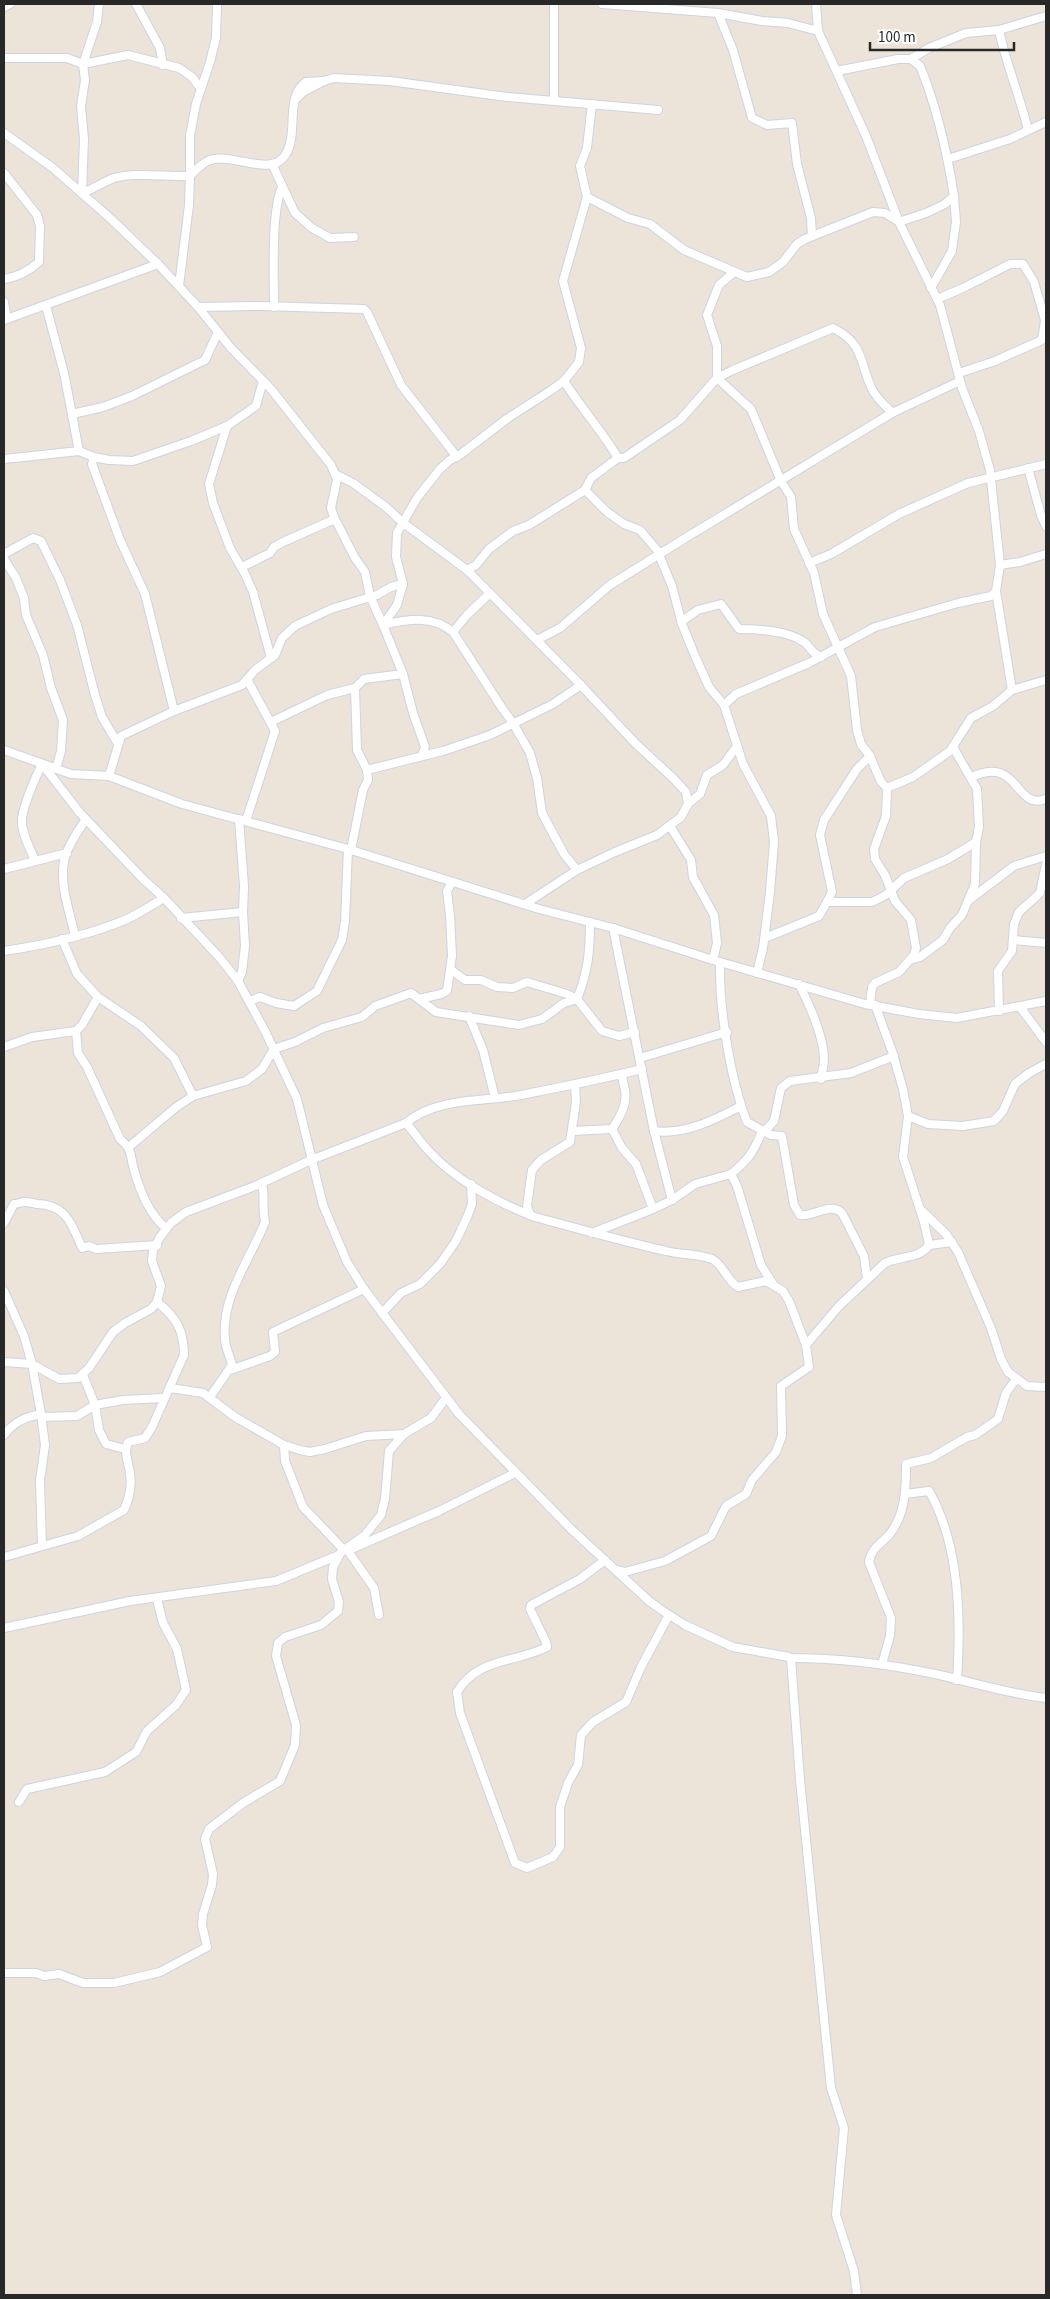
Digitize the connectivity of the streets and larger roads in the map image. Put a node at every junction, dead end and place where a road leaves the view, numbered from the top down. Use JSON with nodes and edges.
{"nodes":[{"id":1,"x":10,"y":4,"type":"edge"},
{"id":2,"x":99,"y":4,"type":"edge"},
{"id":3,"x":136,"y":4,"type":"edge"},
{"id":4,"x":217,"y":4,"type":"edge"},
{"id":5,"x":554,"y":4,"type":"edge"},
{"id":6,"x":602,"y":4,"type":"edge"},
{"id":7,"x":816,"y":4,"type":"edge"},
{"id":8,"x":4,"y":7,"type":"edge"},
{"id":9,"x":718,"y":13,"type":"junction"},
{"id":10,"x":1046,"y":16,"type":"edge"},
{"id":11,"x":999,"y":30,"type":"junction"},
{"id":12,"x":818,"y":31,"type":"junction"},
{"id":13,"x":4,"y":58,"type":"edge"},
{"id":14,"x":911,"y":59,"type":"junction"},
{"id":15,"x":83,"y":64,"type":"junction"},
{"id":16,"x":163,"y":64,"type":"junction"},
{"id":17,"x":837,"y":71,"type":"junction"},
{"id":18,"x":201,"y":89,"type":"junction"},
{"id":19,"x":554,"y":100,"type":"junction"},
{"id":20,"x":592,"y":104,"type":"junction"},
{"id":21,"x":658,"y":110,"type":"dead end"},
{"id":22,"x":1046,"y":122,"type":"edge"},
{"id":23,"x":1028,"y":130,"type":"junction"},
{"id":24,"x":4,"y":133,"type":"edge"},
{"id":25,"x":948,"y":159,"type":"junction"},
{"id":26,"x":272,"y":164,"type":"junction"},
{"id":27,"x":4,"y":173,"type":"edge"},
{"id":28,"x":190,"y":176,"type":"junction"},
{"id":29,"x":282,"y":187,"type":"junction"},
{"id":30,"x":82,"y":193,"type":"junction"},
{"id":31,"x":954,"y":196,"type":"junction"},
{"id":32,"x":588,"y":197,"type":"junction"},
{"id":33,"x":899,"y":222,"type":"junction"},
{"id":34,"x":812,"y":236,"type":"junction"},
{"id":35,"x":354,"y":237,"type":"dead end"},
{"id":36,"x":158,"y":264,"type":"junction"},
{"id":37,"x":733,"y":272,"type":"junction"},
{"id":38,"x":4,"y":279,"type":"edge"},
{"id":39,"x":179,"y":286,"type":"junction"},
{"id":40,"x":932,"y":288,"type":"junction"},
{"id":41,"x":937,"y":298,"type":"junction"},
{"id":42,"x":4,"y":302,"type":"edge"},
{"id":43,"x":46,"y":306,"type":"junction"},
{"id":44,"x":198,"y":307,"type":"junction"},
{"id":45,"x":274,"y":307,"type":"junction"},
{"id":46,"x":5,"y":320,"type":"edge"},
{"id":47,"x":218,"y":332,"type":"junction"},
{"id":48,"x":959,"y":377,"type":"junction"},
{"id":49,"x":718,"y":378,"type":"junction"},
{"id":50,"x":263,"y":381,"type":"junction"},
{"id":51,"x":564,"y":381,"type":"junction"},
{"id":52,"x":72,"y":414,"type":"junction"},
{"id":53,"x":892,"y":414,"type":"junction"},
{"id":54,"x":227,"y":426,"type":"junction"},
{"id":55,"x":79,"y":451,"type":"junction"},
{"id":56,"x":94,"y":457,"type":"junction"},
{"id":57,"x":457,"y":457,"type":"junction"},
{"id":58,"x":618,"y":458,"type":"junction"},
{"id":59,"x":4,"y":459,"type":"edge"},
{"id":60,"x":1046,"y":464,"type":"edge"},
{"id":61,"x":1028,"y":468,"type":"junction"},
{"id":62,"x":336,"y":474,"type":"junction"},
{"id":63,"x":991,"y":478,"type":"junction"},
{"id":64,"x":781,"y":481,"type":"junction"},
{"id":65,"x":586,"y":490,"type":"junction"},
{"id":66,"x":335,"y":519,"type":"junction"},
{"id":67,"x":402,"y":522,"type":"junction"},
{"id":68,"x":1046,"y":526,"type":"edge"},
{"id":69,"x":4,"y":554,"type":"edge"},
{"id":70,"x":1046,"y":554,"type":"edge"},
{"id":71,"x":659,"y":556,"type":"junction"},
{"id":72,"x":4,"y":559,"type":"edge"},
{"id":73,"x":809,"y":563,"type":"junction"},
{"id":74,"x":1000,"y":565,"type":"junction"},
{"id":75,"x":242,"y":567,"type":"junction"},
{"id":76,"x":467,"y":570,"type":"junction"},
{"id":77,"x":403,"y":584,"type":"junction"},
{"id":78,"x":996,"y":591,"type":"junction"},
{"id":79,"x":490,"y":593,"type":"junction"},
{"id":80,"x":370,"y":596,"type":"junction"},
{"id":81,"x":682,"y":621,"type":"junction"},
{"id":82,"x":383,"y":625,"type":"junction"},
{"id":83,"x":454,"y":632,"type":"junction"},
{"id":84,"x":537,"y":640,"type":"junction"},
{"id":85,"x":838,"y":646,"type":"junction"},
{"id":86,"x":820,"y":657,"type":"junction"},
{"id":87,"x":271,"y":658,"type":"junction"},
{"id":88,"x":403,"y":674,"type":"junction"},
{"id":89,"x":247,"y":679,"type":"junction"},
{"id":90,"x":1046,"y":680,"type":"edge"},
{"id":91,"x":581,"y":685,"type":"junction"},
{"id":92,"x":355,"y":688,"type":"junction"},
{"id":93,"x":1012,"y":690,"type":"junction"},
{"id":94,"x":724,"y":705,"type":"junction"},
{"id":95,"x":174,"y":711,"type":"junction"},
{"id":96,"x":271,"y":722,"type":"junction"},
{"id":97,"x":513,"y":723,"type":"junction"},
{"id":98,"x":118,"y":744,"type":"junction"},
{"id":99,"x":737,"y":746,"type":"junction"},
{"id":100,"x":953,"y":747,"type":"junction"},
{"id":101,"x":4,"y":750,"type":"edge"},
{"id":102,"x":422,"y":756,"type":"junction"},
{"id":103,"x":870,"y":756,"type":"junction"},
{"id":104,"x":42,"y":764,"type":"junction"},
{"id":105,"x":56,"y":769,"type":"junction"},
{"id":106,"x":367,"y":770,"type":"junction"},
{"id":107,"x":109,"y":776,"type":"junction"},
{"id":108,"x":972,"y":778,"type":"junction"},
{"id":109,"x":887,"y":788,"type":"junction"},
{"id":110,"x":1046,"y":799,"type":"edge"},
{"id":111,"x":688,"y":804,"type":"junction"},
{"id":112,"x":86,"y":819,"type":"junction"},
{"id":113,"x":243,"y":820,"type":"junction"},
{"id":114,"x":670,"y":826,"type":"junction"},
{"id":115,"x":976,"y":842,"type":"junction"},
{"id":116,"x":349,"y":849,"type":"junction"},
{"id":117,"x":67,"y":853,"type":"junction"},
{"id":118,"x":1046,"y":856,"type":"edge"},
{"id":119,"x":35,"y":860,"type":"junction"},
{"id":120,"x":1046,"y":864,"type":"edge"},
{"id":121,"x":4,"y":869,"type":"edge"},
{"id":122,"x":577,"y":870,"type":"junction"},
{"id":123,"x":452,"y":882,"type":"junction"},
{"id":124,"x":890,"y":890,"type":"junction"},
{"id":125,"x":164,"y":898,"type":"junction"},
{"id":126,"x":969,"y":900,"type":"junction"},
{"id":127,"x":827,"y":902,"type":"junction"},
{"id":128,"x":525,"y":904,"type":"junction"},
{"id":129,"x":242,"y":912,"type":"junction"},
{"id":130,"x":181,"y":918,"type":"junction"},
{"id":131,"x":590,"y":922,"type":"junction"},
{"id":132,"x":613,"y":928,"type":"junction"},
{"id":133,"x":75,"y":936,"type":"junction"},
{"id":134,"x":62,"y":938,"type":"junction"},
{"id":135,"x":764,"y":938,"type":"junction"},
{"id":136,"x":1013,"y":940,"type":"junction"},
{"id":137,"x":1046,"y":943,"type":"edge"},
{"id":138,"x":4,"y":951,"type":"edge"},
{"id":139,"x":910,"y":960,"type":"junction"},
{"id":140,"x":717,"y":961,"type":"junction"},
{"id":141,"x":451,"y":970,"type":"junction"},
{"id":142,"x":757,"y":973,"type":"junction"},
{"id":143,"x":238,"y":981,"type":"junction"},
{"id":144,"x":799,"y":984,"type":"junction"},
{"id":145,"x":98,"y":997,"type":"junction"},
{"id":146,"x":419,"y":999,"type":"junction"},
{"id":147,"x":578,"y":999,"type":"junction"},
{"id":148,"x":1046,"y":1000,"type":"edge"},
{"id":149,"x":250,"y":1001,"type":"junction"},
{"id":150,"x":872,"y":1005,"type":"junction"},
{"id":151,"x":1020,"y":1007,"type":"junction"},
{"id":152,"x":999,"y":1011,"type":"junction"},
{"id":153,"x":469,"y":1016,"type":"junction"},
{"id":154,"x":76,"y":1031,"type":"junction"},
{"id":155,"x":634,"y":1032,"type":"junction"},
{"id":156,"x":727,"y":1032,"type":"junction"},
{"id":157,"x":1046,"y":1042,"type":"edge"},
{"id":158,"x":4,"y":1047,"type":"edge"},
{"id":159,"x":274,"y":1048,"type":"junction"},
{"id":160,"x":894,"y":1056,"type":"junction"},
{"id":161,"x":640,"y":1058,"type":"junction"},
{"id":162,"x":1046,"y":1064,"type":"edge"},
{"id":163,"x":642,"y":1069,"type":"junction"},
{"id":164,"x":622,"y":1074,"type":"junction"},
{"id":165,"x":821,"y":1078,"type":"junction"},
{"id":166,"x":575,"y":1084,"type":"junction"},
{"id":167,"x":193,"y":1096,"type":"junction"},
{"id":168,"x":495,"y":1098,"type":"junction"},
{"id":169,"x":741,"y":1106,"type":"junction"},
{"id":170,"x":908,"y":1116,"type":"junction"},
{"id":171,"x":406,"y":1123,"type":"junction"},
{"id":172,"x":612,"y":1129,"type":"junction"},
{"id":173,"x":573,"y":1131,"type":"junction"},
{"id":174,"x":654,"y":1131,"type":"junction"},
{"id":175,"x":763,"y":1131,"type":"junction"},
{"id":176,"x":129,"y":1147,"type":"junction"},
{"id":177,"x":311,"y":1160,"type":"junction"},
{"id":178,"x":731,"y":1174,"type":"junction"},
{"id":179,"x":262,"y":1183,"type":"junction"},
{"id":180,"x":471,"y":1184,"type":"junction"},
{"id":181,"x":672,"y":1200,"type":"junction"},
{"id":182,"x":653,"y":1209,"type":"junction"},
{"id":183,"x":920,"y":1210,"type":"junction"},
{"id":184,"x":530,"y":1215,"type":"junction"},
{"id":185,"x":4,"y":1223,"type":"edge"},
{"id":186,"x":166,"y":1228,"type":"junction"},
{"id":187,"x":592,"y":1233,"type":"junction"},
{"id":188,"x":952,"y":1242,"type":"junction"},
{"id":189,"x":157,"y":1245,"type":"junction"},
{"id":190,"x":929,"y":1245,"type":"junction"},
{"id":191,"x":867,"y":1278,"type":"junction"},
{"id":192,"x":777,"y":1288,"type":"junction"},
{"id":193,"x":364,"y":1289,"type":"junction"},
{"id":194,"x":4,"y":1291,"type":"edge"},
{"id":195,"x":157,"y":1302,"type":"junction"},
{"id":196,"x":382,"y":1313,"type":"junction"},
{"id":197,"x":806,"y":1345,"type":"junction"},
{"id":198,"x":4,"y":1362,"type":"edge"},
{"id":199,"x":32,"y":1364,"type":"junction"},
{"id":200,"x":230,"y":1370,"type":"junction"},
{"id":201,"x":83,"y":1375,"type":"junction"},
{"id":202,"x":1016,"y":1379,"type":"junction"},
{"id":203,"x":1046,"y":1386,"type":"edge"},
{"id":204,"x":170,"y":1388,"type":"junction"},
{"id":205,"x":210,"y":1396,"type":"junction"},
{"id":206,"x":164,"y":1398,"type":"junction"},
{"id":207,"x":446,"y":1398,"type":"junction"},
{"id":208,"x":95,"y":1404,"type":"junction"},
{"id":209,"x":42,"y":1416,"type":"junction"},
{"id":210,"x":404,"y":1434,"type":"junction"},
{"id":211,"x":4,"y":1435,"type":"edge"},
{"id":212,"x":284,"y":1445,"type":"junction"},
{"id":213,"x":125,"y":1449,"type":"junction"},
{"id":214,"x":515,"y":1473,"type":"junction"},
{"id":215,"x":905,"y":1494,"type":"junction"},
{"id":216,"x":42,"y":1545,"type":"junction"},
{"id":217,"x":344,"y":1552,"type":"junction"},
{"id":218,"x":4,"y":1557,"type":"edge"},
{"id":219,"x":605,"y":1560,"type":"junction"},
{"id":220,"x":615,"y":1570,"type":"junction"},
{"id":221,"x":157,"y":1598,"type":"junction"},
{"id":222,"x":379,"y":1615,"type":"dead end"},
{"id":223,"x":669,"y":1615,"type":"junction"},
{"id":224,"x":4,"y":1628,"type":"edge"},
{"id":225,"x":791,"y":1658,"type":"junction"},
{"id":226,"x":882,"y":1664,"type":"junction"},
{"id":227,"x":957,"y":1680,"type":"junction"},
{"id":228,"x":1046,"y":1698,"type":"edge"},
{"id":229,"x":19,"y":1802,"type":"dead end"},
{"id":230,"x":4,"y":1973,"type":"edge"},
{"id":231,"x":857,"y":2295,"type":"edge"}],
"edges":[{"from":1,"to":8,"type":"street"},
{"from":2,"to":15,"type":"street"},
{"from":3,"to":16,"type":"street"},
{"from":4,"to":18,"type":"street"},
{"from":5,"to":19,"type":"street"},
{"from":6,"to":9,"type":"street"},
{"from":7,"to":12,"type":"street"},
{"from":9,"to":12,"type":"street"},
{"from":9,"to":34,"type":"street"},
{"from":10,"to":11,"type":"street"},
{"from":11,"to":14,"type":"street"},
{"from":11,"to":23,"type":"street"},
{"from":12,"to":17,"type":"street"},
{"from":13,"to":15,"type":"street"},
{"from":14,"to":17,"type":"street"},
{"from":14,"to":25,"type":"street"},
{"from":15,"to":16,"type":"street"},
{"from":15,"to":30,"type":"street"},
{"from":16,"to":18,"type":"street"},
{"from":17,"to":33,"type":"street"},
{"from":18,"to":28,"type":"street"},
{"from":19,"to":20,"type":"street"},
{"from":19,"to":26,"type":"street"},
{"from":20,"to":21,"type":"street"},
{"from":20,"to":32,"type":"street"},
{"from":22,"to":23,"type":"street"},
{"from":23,"to":25,"type":"street"},
{"from":24,"to":30,"type":"street"},
{"from":25,"to":31,"type":"street"},
{"from":26,"to":28,"type":"street"},
{"from":26,"to":29,"type":"street"},
{"from":27,"to":38,"type":"street"},
{"from":28,"to":30,"type":"street"},
{"from":28,"to":39,"type":"street"},
{"from":29,"to":35,"type":"street"},
{"from":29,"to":45,"type":"street"},
{"from":30,"to":36,"type":"street"},
{"from":31,"to":33,"type":"street"},
{"from":31,"to":40,"type":"street"},
{"from":32,"to":37,"type":"street"},
{"from":32,"to":51,"type":"street"},
{"from":33,"to":34,"type":"street"},
{"from":33,"to":40,"type":"street"},
{"from":34,"to":37,"type":"street"},
{"from":36,"to":39,"type":"street"},
{"from":36,"to":43,"type":"street"},
{"from":37,"to":49,"type":"street"},
{"from":39,"to":44,"type":"street"},
{"from":40,"to":41,"type":"street"},
{"from":41,"to":48,"type":"street"},
{"from":41,"to":48,"type":"street"},
{"from":42,"to":46,"type":"street"},
{"from":43,"to":46,"type":"street"},
{"from":43,"to":52,"type":"street"},
{"from":44,"to":45,"type":"street"},
{"from":44,"to":47,"type":"street"},
{"from":45,"to":57,"type":"street"},
{"from":47,"to":50,"type":"street"},
{"from":47,"to":52,"type":"street"},
{"from":48,"to":53,"type":"street"},
{"from":48,"to":63,"type":"street"},
{"from":49,"to":53,"type":"street"},
{"from":49,"to":58,"type":"street"},
{"from":49,"to":64,"type":"street"},
{"from":50,"to":54,"type":"street"},
{"from":50,"to":62,"type":"street"},
{"from":51,"to":57,"type":"street"},
{"from":51,"to":58,"type":"street"},
{"from":52,"to":55,"type":"street"},
{"from":53,"to":64,"type":"street"},
{"from":54,"to":56,"type":"street"},
{"from":54,"to":75,"type":"street"},
{"from":55,"to":56,"type":"street"},
{"from":55,"to":59,"type":"street"},
{"from":56,"to":95,"type":"street"},
{"from":57,"to":67,"type":"street"},
{"from":58,"to":65,"type":"street"},
{"from":60,"to":61,"type":"street"},
{"from":61,"to":63,"type":"street"},
{"from":61,"to":68,"type":"street"},
{"from":62,"to":66,"type":"street"},
{"from":62,"to":67,"type":"street"},
{"from":63,"to":73,"type":"street"},
{"from":63,"to":74,"type":"street"},
{"from":64,"to":71,"type":"street"},
{"from":64,"to":73,"type":"street"},
{"from":65,"to":71,"type":"street"},
{"from":65,"to":76,"type":"street"},
{"from":66,"to":75,"type":"street"},
{"from":66,"to":80,"type":"street"},
{"from":67,"to":76,"type":"street"},
{"from":67,"to":77,"type":"street"},
{"from":69,"to":98,"type":"street"},
{"from":70,"to":74,"type":"street"},
{"from":71,"to":81,"type":"street"},
{"from":71,"to":84,"type":"street"},
{"from":72,"to":105,"type":"street"},
{"from":73,"to":85,"type":"street"},
{"from":74,"to":78,"type":"street"},
{"from":75,"to":87,"type":"street"},
{"from":76,"to":79,"type":"street"},
{"from":77,"to":80,"type":"street"},
{"from":77,"to":82,"type":"street"},
{"from":78,"to":85,"type":"street"},
{"from":78,"to":93,"type":"street"},
{"from":79,"to":83,"type":"street"},
{"from":79,"to":84,"type":"street"},
{"from":80,"to":82,"type":"street"},
{"from":80,"to":87,"type":"street"},
{"from":81,"to":86,"type":"street"},
{"from":81,"to":94,"type":"street"},
{"from":82,"to":83,"type":"street"},
{"from":82,"to":88,"type":"street"},
{"from":83,"to":97,"type":"street"},
{"from":84,"to":91,"type":"street"},
{"from":85,"to":86,"type":"street"},
{"from":85,"to":103,"type":"street"},
{"from":86,"to":94,"type":"street"},
{"from":87,"to":89,"type":"street"},
{"from":88,"to":92,"type":"street"},
{"from":88,"to":102,"type":"street"},
{"from":89,"to":95,"type":"street"},
{"from":89,"to":96,"type":"street"},
{"from":90,"to":93,"type":"street"},
{"from":91,"to":97,"type":"street"},
{"from":91,"to":111,"type":"street"},
{"from":92,"to":96,"type":"street"},
{"from":92,"to":106,"type":"street"},
{"from":93,"to":100,"type":"street"},
{"from":94,"to":99,"type":"street"},
{"from":95,"to":98,"type":"street"},
{"from":96,"to":113,"type":"street"},
{"from":97,"to":102,"type":"street"},
{"from":97,"to":122,"type":"street"},
{"from":98,"to":107,"type":"street"},
{"from":99,"to":111,"type":"street"},
{"from":99,"to":135,"type":"street"},
{"from":100,"to":108,"type":"street"},
{"from":100,"to":109,"type":"street"},
{"from":101,"to":104,"type":"street"},
{"from":102,"to":106,"type":"street"},
{"from":103,"to":109,"type":"street"},
{"from":103,"to":127,"type":"street"},
{"from":104,"to":105,"type":"street"},
{"from":104,"to":112,"type":"street"},
{"from":104,"to":119,"type":"street"},
{"from":105,"to":107,"type":"street"},
{"from":106,"to":116,"type":"street"},
{"from":107,"to":113,"type":"street"},
{"from":108,"to":110,"type":"street"},
{"from":108,"to":115,"type":"street"},
{"from":109,"to":124,"type":"street"},
{"from":111,"to":114,"type":"street"},
{"from":112,"to":117,"type":"street"},
{"from":112,"to":125,"type":"street"},
{"from":113,"to":116,"type":"street"},
{"from":113,"to":129,"type":"street"},
{"from":114,"to":122,"type":"street"},
{"from":114,"to":140,"type":"street"},
{"from":115,"to":124,"type":"street"},
{"from":115,"to":126,"type":"street"},
{"from":116,"to":123,"type":"street"},
{"from":116,"to":149,"type":"street"},
{"from":117,"to":119,"type":"street"},
{"from":117,"to":133,"type":"street"},
{"from":118,"to":126,"type":"street"},
{"from":119,"to":121,"type":"street"},
{"from":120,"to":136,"type":"street"},
{"from":122,"to":128,"type":"street"},
{"from":123,"to":128,"type":"street"},
{"from":123,"to":141,"type":"street"},
{"from":124,"to":127,"type":"street"},
{"from":124,"to":139,"type":"street"},
{"from":125,"to":130,"type":"street"},
{"from":125,"to":133,"type":"street"},
{"from":126,"to":139,"type":"street"},
{"from":127,"to":135,"type":"street"},
{"from":128,"to":131,"type":"street"},
{"from":129,"to":130,"type":"street"},
{"from":129,"to":143,"type":"street"},
{"from":130,"to":143,"type":"street"},
{"from":131,"to":132,"type":"street"},
{"from":131,"to":147,"type":"street"},
{"from":132,"to":140,"type":"street"},
{"from":132,"to":155,"type":"street"},
{"from":133,"to":134,"type":"street"},
{"from":134,"to":138,"type":"street"},
{"from":134,"to":145,"type":"street"},
{"from":135,"to":142,"type":"street"},
{"from":136,"to":137,"type":"street"},
{"from":136,"to":152,"type":"street"},
{"from":139,"to":150,"type":"street"},
{"from":140,"to":142,"type":"street"},
{"from":140,"to":156,"type":"street"},
{"from":141,"to":146,"type":"street"},
{"from":141,"to":147,"type":"street"},
{"from":142,"to":144,"type":"street"},
{"from":143,"to":149,"type":"street"},
{"from":144,"to":150,"type":"street"},
{"from":144,"to":165,"type":"street"},
{"from":145,"to":154,"type":"street"},
{"from":145,"to":167,"type":"street"},
{"from":146,"to":153,"type":"street"},
{"from":146,"to":159,"type":"street"},
{"from":147,"to":153,"type":"street"},
{"from":147,"to":155,"type":"street"},
{"from":148,"to":151,"type":"street"},
{"from":149,"to":159,"type":"street"},
{"from":150,"to":152,"type":"street"},
{"from":150,"to":160,"type":"street"},
{"from":151,"to":152,"type":"street"},
{"from":151,"to":157,"type":"street"},
{"from":153,"to":168,"type":"street"},
{"from":154,"to":158,"type":"street"},
{"from":154,"to":176,"type":"street"},
{"from":155,"to":161,"type":"street"},
{"from":156,"to":161,"type":"street"},
{"from":156,"to":169,"type":"street"},
{"from":159,"to":167,"type":"street"},
{"from":159,"to":177,"type":"street"},
{"from":160,"to":165,"type":"street"},
{"from":160,"to":170,"type":"street"},
{"from":161,"to":163,"type":"street"},
{"from":162,"to":170,"type":"street"},
{"from":163,"to":164,"type":"street"},
{"from":163,"to":174,"type":"street"},
{"from":164,"to":166,"type":"street"},
{"from":164,"to":172,"type":"street"},
{"from":165,"to":175,"type":"street"},
{"from":166,"to":168,"type":"street"},
{"from":166,"to":173,"type":"street"},
{"from":167,"to":176,"type":"street"},
{"from":168,"to":171,"type":"street"},
{"from":169,"to":174,"type":"street"},
{"from":169,"to":175,"type":"street"},
{"from":170,"to":183,"type":"street"},
{"from":171,"to":177,"type":"street"},
{"from":171,"to":180,"type":"street"},
{"from":172,"to":173,"type":"street"},
{"from":172,"to":182,"type":"street"},
{"from":173,"to":184,"type":"street"},
{"from":174,"to":181,"type":"street"},
{"from":175,"to":178,"type":"street"},
{"from":175,"to":191,"type":"street"},
{"from":176,"to":186,"type":"street"},
{"from":177,"to":179,"type":"street"},
{"from":177,"to":193,"type":"street"},
{"from":178,"to":181,"type":"street"},
{"from":178,"to":192,"type":"street"},
{"from":179,"to":186,"type":"street"},
{"from":179,"to":200,"type":"street"},
{"from":180,"to":184,"type":"street"},
{"from":180,"to":196,"type":"street"},
{"from":181,"to":182,"type":"street"},
{"from":182,"to":187,"type":"street"},
{"from":183,"to":188,"type":"street"},
{"from":183,"to":190,"type":"street"},
{"from":184,"to":187,"type":"street"},
{"from":185,"to":189,"type":"street"},
{"from":186,"to":189,"type":"street"},
{"from":187,"to":192,"type":"street"},
{"from":188,"to":190,"type":"street"},
{"from":188,"to":202,"type":"street"},
{"from":189,"to":195,"type":"street"},
{"from":190,"to":191,"type":"street"},
{"from":191,"to":197,"type":"street"},
{"from":192,"to":197,"type":"street"},
{"from":193,"to":196,"type":"street"},
{"from":193,"to":200,"type":"street"},
{"from":194,"to":199,"type":"street"},
{"from":195,"to":201,"type":"street"},
{"from":195,"to":204,"type":"street"},
{"from":196,"to":207,"type":"street"},
{"from":197,"to":220,"type":"street"},
{"from":198,"to":199,"type":"street"},
{"from":199,"to":201,"type":"street"},
{"from":199,"to":209,"type":"street"},
{"from":200,"to":205,"type":"street"},
{"from":201,"to":208,"type":"street"},
{"from":202,"to":203,"type":"street"},
{"from":202,"to":215,"type":"street"},
{"from":204,"to":205,"type":"street"},
{"from":204,"to":206,"type":"street"},
{"from":205,"to":212,"type":"street"},
{"from":206,"to":208,"type":"street"},
{"from":206,"to":213,"type":"street"},
{"from":207,"to":210,"type":"street"},
{"from":207,"to":214,"type":"street"},
{"from":208,"to":209,"type":"street"},
{"from":208,"to":213,"type":"street"},
{"from":209,"to":211,"type":"street"},
{"from":209,"to":216,"type":"street"},
{"from":210,"to":212,"type":"street"},
{"from":210,"to":217,"type":"street"},
{"from":212,"to":217,"type":"street"},
{"from":213,"to":216,"type":"street"},
{"from":214,"to":217,"type":"street"},
{"from":214,"to":219,"type":"street"},
{"from":215,"to":226,"type":"street"},
{"from":215,"to":227,"type":"street"},
{"from":216,"to":218,"type":"street"},
{"from":217,"to":221,"type":"street"},
{"from":217,"to":222,"type":"street"},
{"from":217,"to":230,"type":"street"},
{"from":219,"to":220,"type":"street"},
{"from":219,"to":223,"type":"street"},
{"from":220,"to":223,"type":"street"},
{"from":221,"to":224,"type":"street"},
{"from":221,"to":229,"type":"street"},
{"from":223,"to":225,"type":"street"},
{"from":225,"to":226,"type":"street"},
{"from":225,"to":231,"type":"street"},
{"from":226,"to":227,"type":"street"},
{"from":227,"to":228,"type":"street"}]}
